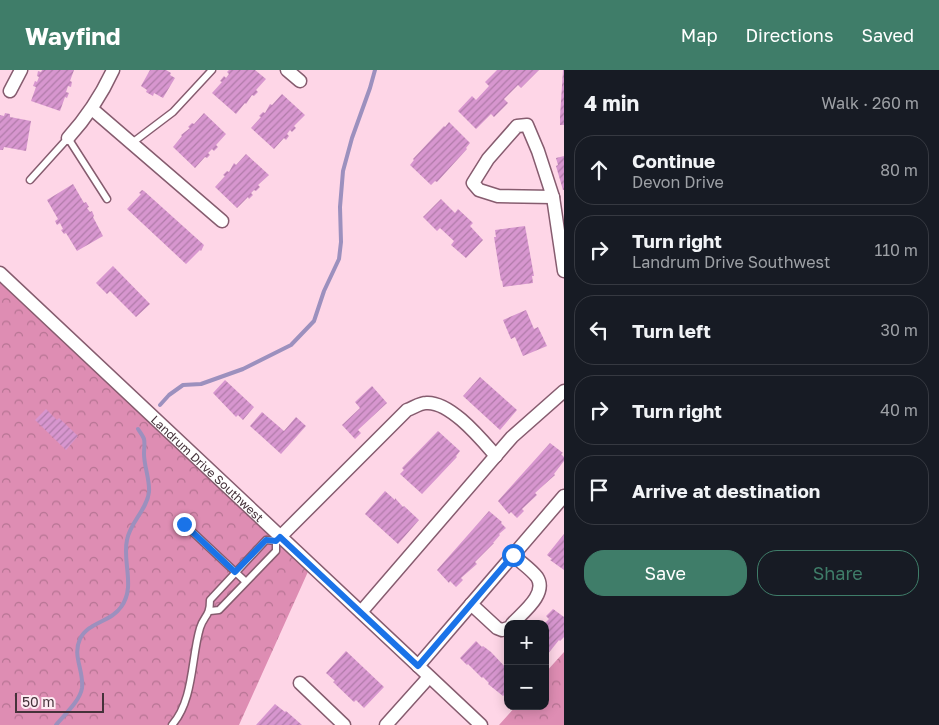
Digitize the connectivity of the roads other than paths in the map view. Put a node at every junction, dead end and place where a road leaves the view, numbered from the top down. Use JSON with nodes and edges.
{"nodes":[{"id":1,"x":21,"y":70,"type":"edge"},
{"id":2,"x":113,"y":70,"type":"edge"},
{"id":3,"x":212,"y":70,"type":"edge"},
{"id":4,"x":287,"y":70,"type":"edge"},
{"id":5,"x":300,"y":81,"type":"dead end"},
{"id":6,"x":10,"y":91,"type":"dead end"},
{"id":7,"x":92,"y":109,"type":"junction"},
{"id":8,"x":68,"y":138,"type":"junction"},
{"id":9,"x":132,"y":143,"type":"junction"},
{"id":10,"x":30,"y":180,"type":"dead end"},
{"id":11,"x":553,"y":197,"type":"junction"},
{"id":12,"x":107,"y":199,"type":"dead end"},
{"id":13,"x":222,"y":221,"type":"dead end"},
{"id":14,"x":564,"y":271,"type":"edge"},
{"id":15,"x":0,"y":273,"type":"edge"},
{"id":16,"x":564,"y":391,"type":"edge"},
{"id":17,"x":496,"y":456,"type":"junction"},
{"id":18,"x":564,"y":496,"type":"edge"},
{"id":19,"x":184,"y":524,"type":"dead end"},
{"id":20,"x":278,"y":539,"type":"junction"},
{"id":21,"x":513,"y":555,"type":"junction"},
{"id":22,"x":235,"y":572,"type":"junction"},
{"id":23,"x":246,"y":582,"type":"junction"},
{"id":24,"x":471,"y":604,"type":"junction"},
{"id":25,"x":210,"y":611,"type":"junction"},
{"id":26,"x":360,"y":612,"type":"junction"},
{"id":27,"x":516,"y":620,"type":"edge"},
{"id":28,"x":504,"y":629,"type":"edge"},
{"id":29,"x":418,"y":666,"type":"junction"},
{"id":30,"x":430,"y":677,"type":"junction"},
{"id":31,"x":300,"y":683,"type":"dead end"},
{"id":32,"x":172,"y":725,"type":"edge"},
{"id":33,"x":344,"y":725,"type":"edge"},
{"id":34,"x":386,"y":725,"type":"edge"},
{"id":35,"x":481,"y":725,"type":"edge"}],
"edges":[{"from":1,"to":6,"type":"street"},
{"from":2,"to":7,"type":"street"},
{"from":3,"to":9,"type":"lane"},
{"from":4,"to":5,"type":"street"},
{"from":7,"to":8,"type":"street"},
{"from":7,"to":9,"type":"street"},
{"from":8,"to":10,"type":"lane"},
{"from":8,"to":12,"type":"lane"},
{"from":9,"to":13,"type":"street"},
{"from":11,"to":11,"type":"street"},
{"from":11,"to":14,"type":"street"},
{"from":15,"to":20,"type":"street","name":"Landrum Drive Southwest"},
{"from":16,"to":17,"type":"street"},
{"from":17,"to":20,"type":"street"},
{"from":17,"to":26,"type":"street"},
{"from":18,"to":21,"type":"street"},
{"from":19,"to":22,"type":"lane"},
{"from":20,"to":22,"type":"lane"},
{"from":20,"to":23,"type":"lane"},
{"from":20,"to":26,"type":"street","name":"Landrum Drive Southwest"},
{"from":21,"to":24,"type":"street"},
{"from":21,"to":27,"type":"street"},
{"from":22,"to":23,"type":"lane"},
{"from":22,"to":25,"type":"lane"},
{"from":23,"to":25,"type":"lane"},
{"from":24,"to":28,"type":"street"},
{"from":24,"to":29,"type":"street"},
{"from":25,"to":32,"type":"lane"},
{"from":26,"to":29,"type":"street","name":"Landrum Drive Southwest"},
{"from":29,"to":30,"type":"street","name":"Landrum Drive Southwest"},
{"from":30,"to":34,"type":"street"},
{"from":30,"to":35,"type":"street","name":"Landrum Drive Southwest"},
{"from":31,"to":33,"type":"street"}]}
